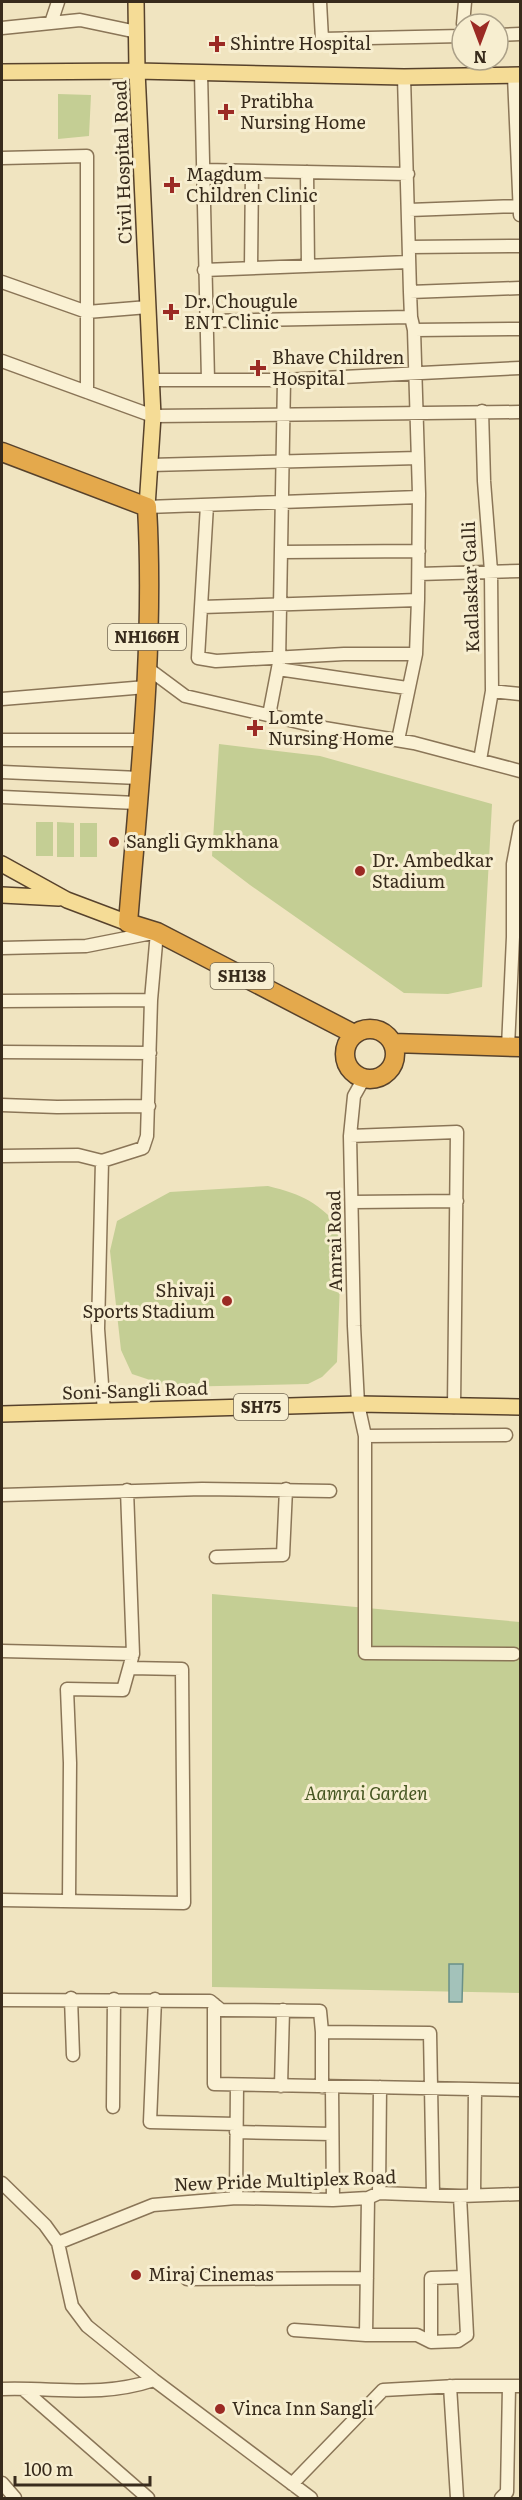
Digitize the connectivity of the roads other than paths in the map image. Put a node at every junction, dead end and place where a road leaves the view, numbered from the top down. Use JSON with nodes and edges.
{"nodes":[{"id":1,"x":58,"y":2,"type":"edge"},
{"id":2,"x":136,"y":2,"type":"edge"},
{"id":3,"x":320,"y":2,"type":"edge"},
{"id":4,"x":51,"y":23,"type":"junction"},
{"id":5,"x":2,"y":28,"type":"edge"},
{"id":6,"x":137,"y":32,"type":"junction"},
{"id":7,"x":450,"y":36,"type":"edge"},
{"id":8,"x":137,"y":71,"type":"junction"},
{"id":9,"x":2,"y":72,"type":"edge"},
{"id":10,"x":201,"y":73,"type":"junction"},
{"id":11,"x":517,"y":75,"type":"edge"},
{"id":12,"x":404,"y":77,"type":"junction"},
{"id":13,"x":519,"y":133,"type":"edge"},
{"id":14,"x":2,"y":158,"type":"edge"},
{"id":15,"x":520,"y":168,"type":"edge"},
{"id":16,"x":204,"y":170,"type":"junction"},
{"id":17,"x":252,"y":171,"type":"junction"},
{"id":18,"x":307,"y":172,"type":"junction"},
{"id":19,"x":408,"y":174,"type":"junction"},
{"id":20,"x":520,"y":206,"type":"edge"},
{"id":21,"x":409,"y":210,"type":"junction"},
{"id":22,"x":520,"y":215,"type":"edge"},
{"id":23,"x":520,"y":246,"type":"edge"},
{"id":24,"x":409,"y":247,"type":"junction"},
{"id":25,"x":409,"y":262,"type":"junction"},
{"id":26,"x":308,"y":266,"type":"junction"},
{"id":27,"x":251,"y":268,"type":"junction"},
{"id":28,"x":204,"y":270,"type":"junction"},
{"id":29,"x":2,"y":282,"type":"edge"},
{"id":30,"x":520,"y":288,"type":"edge"},
{"id":31,"x":410,"y":292,"type":"junction"},
{"id":32,"x":148,"y":307,"type":"junction"},
{"id":33,"x":87,"y":312,"type":"junction"},
{"id":34,"x":411,"y":317,"type":"junction"},
{"id":35,"x":207,"y":321,"type":"junction"},
{"id":36,"x":520,"y":328,"type":"edge"},
{"id":37,"x":414,"y":330,"type":"junction"},
{"id":38,"x":2,"y":361,"type":"edge"},
{"id":39,"x":520,"y":368,"type":"edge"},
{"id":40,"x":415,"y":374,"type":"junction"},
{"id":41,"x":151,"y":380,"type":"junction"},
{"id":42,"x":208,"y":380,"type":"junction"},
{"id":43,"x":284,"y":380,"type":"junction"},
{"id":44,"x":87,"y":392,"type":"junction"},
{"id":45,"x":482,"y":411,"type":"junction"},
{"id":46,"x":417,"y":412,"type":"junction"},
{"id":47,"x":520,"y":412,"type":"edge"},
{"id":48,"x":284,"y":414,"type":"junction"},
{"id":49,"x":153,"y":416,"type":"junction"},
{"id":50,"x":2,"y":452,"type":"edge"},
{"id":51,"x":418,"y":458,"type":"junction"},
{"id":52,"x":283,"y":462,"type":"junction"},
{"id":53,"x":150,"y":465,"type":"junction"},
{"id":54,"x":419,"y":497,"type":"junction"},
{"id":55,"x":282,"y":503,"type":"junction"},
{"id":56,"x":207,"y":505,"type":"junction"},
{"id":57,"x":147,"y":507,"type":"junction"},
{"id":58,"x":419,"y":551,"type":"junction"},
{"id":59,"x":282,"y":552,"type":"junction"},
{"id":60,"x":491,"y":571,"type":"junction"},
{"id":61,"x":520,"y":571,"type":"edge"},
{"id":62,"x":419,"y":573,"type":"junction"},
{"id":63,"x":418,"y":600,"type":"junction"},
{"id":64,"x":281,"y":605,"type":"junction"},
{"id":65,"x":202,"y":607,"type":"junction"},
{"id":66,"x":416,"y":654,"type":"junction"},
{"id":67,"x":279,"y":663,"type":"junction"},
{"id":68,"x":146,"y":667,"type":"junction"},
{"id":69,"x":146,"y":687,"type":"junction"},
{"id":70,"x":407,"y":688,"type":"junction"},
{"id":71,"x":492,"y":691,"type":"junction"},
{"id":72,"x":520,"y":694,"type":"edge"},
{"id":73,"x":2,"y":699,"type":"edge"},
{"id":74,"x":269,"y":715,"type":"junction"},
{"id":75,"x":2,"y":740,"type":"edge"},
{"id":76,"x":142,"y":740,"type":"junction"},
{"id":77,"x":398,"y":740,"type":"junction"},
{"id":78,"x":480,"y":760,"type":"junction"},
{"id":79,"x":520,"y":771,"type":"edge"},
{"id":80,"x":2,"y":772,"type":"edge"},
{"id":81,"x":139,"y":778,"type":"junction"},
{"id":82,"x":2,"y":797,"type":"edge"},
{"id":83,"x":137,"y":803,"type":"junction"},
{"id":84,"x":520,"y":827,"type":"edge"},
{"id":85,"x":2,"y":864,"type":"edge"},
{"id":86,"x":2,"y":895,"type":"edge"},
{"id":87,"x":68,"y":900,"type":"junction"},
{"id":88,"x":128,"y":922,"type":"junction"},
{"id":89,"x":517,"y":928,"type":"edge"},
{"id":90,"x":157,"y":932,"type":"junction"},
{"id":91,"x":2,"y":948,"type":"edge"},
{"id":92,"x":516,"y":956,"type":"edge"},
{"id":93,"x":515,"y":999,"type":"edge"},
{"id":94,"x":151,"y":1000,"type":"junction"},
{"id":95,"x":2,"y":1001,"type":"edge"},
{"id":96,"x":354,"y":1034,"type":"junction"},
{"id":97,"x":393,"y":1043,"type":"junction"},
{"id":98,"x":514,"y":1047,"type":"edge"},
{"id":99,"x":2,"y":1052,"type":"edge"},
{"id":100,"x":150,"y":1053,"type":"junction"},
{"id":101,"x":363,"y":1080,"type":"junction"},
{"id":102,"x":2,"y":1105,"type":"edge"},
{"id":103,"x":149,"y":1106,"type":"junction"},
{"id":104,"x":350,"y":1136,"type":"junction"},
{"id":105,"x":2,"y":1156,"type":"edge"},
{"id":106,"x":102,"y":1161,"type":"junction"},
{"id":107,"x":457,"y":1201,"type":"junction"},
{"id":108,"x":353,"y":1202,"type":"junction"},
{"id":109,"x":358,"y":1404,"type":"junction"},
{"id":110,"x":454,"y":1407,"type":"junction"},
{"id":111,"x":520,"y":1407,"type":"edge"},
{"id":112,"x":104,"y":1412,"type":"junction"},
{"id":113,"x":2,"y":1414,"type":"edge"},
{"id":114,"x":365,"y":1436,"type":"junction"},
{"id":115,"x":506,"y":1436,"type":"dead end"},
{"id":116,"x":286,"y":1489,"type":"junction"},
{"id":117,"x":128,"y":1490,"type":"junction"},
{"id":118,"x":330,"y":1491,"type":"dead end"},
{"id":119,"x":2,"y":1495,"type":"edge"},
{"id":120,"x":216,"y":1557,"type":"dead end"},
{"id":121,"x":2,"y":1651,"type":"edge"},
{"id":122,"x":133,"y":1654,"type":"junction"},
{"id":123,"x":514,"y":1654,"type":"dead end"},
{"id":124,"x":130,"y":1668,"type":"junction"},
{"id":125,"x":2,"y":1900,"type":"edge"},
{"id":126,"x":69,"y":1901,"type":"junction"},
{"id":127,"x":71,"y":1998,"type":"junction"},
{"id":128,"x":114,"y":1999,"type":"junction"},
{"id":129,"x":155,"y":1999,"type":"junction"},
{"id":130,"x":2,"y":2000,"type":"edge"},
{"id":131,"x":214,"y":2004,"type":"junction"},
{"id":132,"x":282,"y":2010,"type":"junction"},
{"id":133,"x":322,"y":2032,"type":"junction"},
{"id":134,"x":73,"y":2055,"type":"dead end"},
{"id":135,"x":237,"y":2085,"type":"junction"},
{"id":136,"x":281,"y":2086,"type":"junction"},
{"id":137,"x":327,"y":2087,"type":"junction"},
{"id":138,"x":380,"y":2087,"type":"junction"},
{"id":139,"x":430,"y":2088,"type":"junction"},
{"id":140,"x":475,"y":2090,"type":"junction"},
{"id":141,"x":520,"y":2090,"type":"edge"},
{"id":142,"x":113,"y":2107,"type":"dead end"},
{"id":143,"x":236,"y":2128,"type":"junction"},
{"id":144,"x":332,"y":2134,"type":"junction"},
{"id":145,"x":2,"y":2183,"type":"edge"},
{"id":146,"x":433,"y":2194,"type":"junction"},
{"id":147,"x":520,"y":2194,"type":"edge"},
{"id":148,"x":474,"y":2195,"type":"junction"},
{"id":149,"x":374,"y":2196,"type":"junction"},
{"id":150,"x":460,"y":2196,"type":"junction"},
{"id":151,"x":236,"y":2198,"type":"junction"},
{"id":152,"x":333,"y":2200,"type":"junction"},
{"id":153,"x":58,"y":2243,"type":"junction"},
{"id":154,"x":464,"y":2277,"type":"junction"},
{"id":155,"x":367,"y":2278,"type":"junction"},
{"id":156,"x":187,"y":2280,"type":"dead end"},
{"id":157,"x":294,"y":2330,"type":"dead end"},
{"id":158,"x":366,"y":2335,"type":"junction"},
{"id":159,"x":431,"y":2342,"type":"junction"},
{"id":160,"x":154,"y":2380,"type":"junction"},
{"id":161,"x":450,"y":2386,"type":"junction"},
{"id":162,"x":515,"y":2386,"type":"edge"},
{"id":163,"x":2,"y":2389,"type":"edge"},
{"id":164,"x":23,"y":2389,"type":"junction"},
{"id":165,"x":2,"y":2483,"type":"edge"},
{"id":166,"x":292,"y":2484,"type":"junction"},
{"id":167,"x":15,"y":2499,"type":"edge"},
{"id":168,"x":148,"y":2499,"type":"edge"},
{"id":169,"x":311,"y":2499,"type":"edge"},
{"id":170,"x":457,"y":2499,"type":"edge"},
{"id":171,"x":501,"y":2499,"type":"edge"}],
"edges":[{"from":1,"to":4,"type":"street"},
{"from":2,"to":6,"type":"main road"},
{"from":3,"to":7,"type":"street"},
{"from":4,"to":5,"type":"street"},
{"from":4,"to":6,"type":"street"},
{"from":6,"to":8,"type":"main road"},
{"from":8,"to":9,"type":"main road"},
{"from":8,"to":10,"type":"main road","name":"Civil Hospital Road"},
{"from":8,"to":32,"type":"main road","name":"Civil Hospital Road"},
{"from":10,"to":12,"type":"main road","name":"Civil Hospital Road"},
{"from":10,"to":16,"type":"street"},
{"from":11,"to":12,"type":"main road","name":"Civil Hospital Road"},
{"from":11,"to":13,"type":"street"},
{"from":12,"to":19,"type":"street"},
{"from":13,"to":15,"type":"street"},
{"from":14,"to":33,"type":"street"},
{"from":15,"to":20,"type":"street"},
{"from":16,"to":17,"type":"street"},
{"from":16,"to":28,"type":"street"},
{"from":17,"to":18,"type":"street"},
{"from":17,"to":27,"type":"street"},
{"from":18,"to":19,"type":"street"},
{"from":18,"to":26,"type":"street"},
{"from":19,"to":21,"type":"street"},
{"from":20,"to":21,"type":"street"},
{"from":20,"to":22,"type":"street"},
{"from":21,"to":24,"type":"street"},
{"from":23,"to":24,"type":"street"},
{"from":24,"to":25,"type":"street"},
{"from":25,"to":26,"type":"street"},
{"from":25,"to":31,"type":"street"},
{"from":26,"to":27,"type":"street"},
{"from":27,"to":28,"type":"street"},
{"from":28,"to":35,"type":"street"},
{"from":29,"to":33,"type":"street"},
{"from":30,"to":31,"type":"street"},
{"from":31,"to":34,"type":"street"},
{"from":32,"to":33,"type":"street"},
{"from":32,"to":41,"type":"main road","name":"Civil Hospital Road"},
{"from":33,"to":44,"type":"street"},
{"from":34,"to":35,"type":"street"},
{"from":34,"to":37,"type":"street"},
{"from":35,"to":42,"type":"street"},
{"from":36,"to":37,"type":"street"},
{"from":37,"to":40,"type":"street"},
{"from":38,"to":44,"type":"street"},
{"from":39,"to":40,"type":"street"},
{"from":40,"to":43,"type":"street"},
{"from":40,"to":46,"type":"street"},
{"from":41,"to":42,"type":"street"},
{"from":41,"to":49,"type":"main road","name":"Civil Hospital Road"},
{"from":42,"to":43,"type":"street"},
{"from":43,"to":48,"type":"street"},
{"from":44,"to":49,"type":"street"},
{"from":45,"to":46,"type":"street"},
{"from":45,"to":47,"type":"street"},
{"from":45,"to":60,"type":"street","name":"Kadlaskar Galli"},
{"from":46,"to":48,"type":"street"},
{"from":46,"to":51,"type":"street"},
{"from":48,"to":49,"type":"street"},
{"from":48,"to":52,"type":"street"},
{"from":49,"to":53,"type":"main road","name":"Civil Hospital Road"},
{"from":50,"to":57,"type":"highway"},
{"from":51,"to":52,"type":"street"},
{"from":51,"to":54,"type":"street"},
{"from":52,"to":53,"type":"street"},
{"from":52,"to":55,"type":"street"},
{"from":53,"to":57,"type":"main road","name":"Civil Hospital Road"},
{"from":54,"to":55,"type":"street"},
{"from":54,"to":58,"type":"street"},
{"from":55,"to":56,"type":"street"},
{"from":55,"to":59,"type":"street"},
{"from":56,"to":57,"type":"street"},
{"from":56,"to":65,"type":"street"},
{"from":57,"to":68,"type":"highway","number":"NH166H"},
{"from":58,"to":59,"type":"street"},
{"from":58,"to":62,"type":"street"},
{"from":59,"to":64,"type":"street"},
{"from":60,"to":61,"type":"street"},
{"from":60,"to":62,"type":"street"},
{"from":60,"to":71,"type":"street","name":"Kadlaskar Galli"},
{"from":62,"to":63,"type":"street"},
{"from":63,"to":64,"type":"street"},
{"from":63,"to":66,"type":"street"},
{"from":64,"to":65,"type":"street"},
{"from":64,"to":67,"type":"street"},
{"from":65,"to":67,"type":"street"},
{"from":66,"to":67,"type":"street"},
{"from":66,"to":70,"type":"street"},
{"from":67,"to":70,"type":"street"},
{"from":67,"to":74,"type":"street"},
{"from":68,"to":69,"type":"highway","number":"NH166H"},
{"from":68,"to":74,"type":"street"},
{"from":69,"to":73,"type":"street"},
{"from":69,"to":76,"type":"highway","number":"NH166H"},
{"from":70,"to":77,"type":"street"},
{"from":71,"to":72,"type":"street"},
{"from":71,"to":78,"type":"street","name":"Kadlaskar Galli"},
{"from":74,"to":77,"type":"street"},
{"from":75,"to":76,"type":"street"},
{"from":76,"to":81,"type":"highway","number":"NH166H"},
{"from":77,"to":78,"type":"street"},
{"from":78,"to":79,"type":"street"},
{"from":80,"to":81,"type":"street"},
{"from":81,"to":83,"type":"highway","number":"NH166H"},
{"from":82,"to":83,"type":"street"},
{"from":83,"to":88,"type":"highway","number":"NH166H"},
{"from":84,"to":89,"type":"street"},
{"from":85,"to":87,"type":"main road"},
{"from":86,"to":87,"type":"main road"},
{"from":87,"to":88,"type":"main road"},
{"from":88,"to":90,"type":"highway","number":"SH138"},
{"from":89,"to":92,"type":"street"},
{"from":90,"to":91,"type":"street"},
{"from":90,"to":94,"type":"street"},
{"from":90,"to":96,"type":"highway","number":"SH138"},
{"from":92,"to":93,"type":"street"},
{"from":93,"to":98,"type":"street"},
{"from":94,"to":95,"type":"street"},
{"from":94,"to":100,"type":"street"},
{"from":96,"to":97,"type":"highway"},
{"from":96,"to":101,"type":"highway"},
{"from":97,"to":98,"type":"highway"},
{"from":97,"to":101,"type":"highway"},
{"from":99,"to":100,"type":"street"},
{"from":100,"to":103,"type":"street"},
{"from":101,"to":104,"type":"street","name":"Amrai Road"},
{"from":102,"to":103,"type":"street"},
{"from":103,"to":106,"type":"street"},
{"from":104,"to":107,"type":"street"},
{"from":104,"to":108,"type":"street","name":"Amrai Road"},
{"from":105,"to":106,"type":"street"},
{"from":106,"to":112,"type":"street"},
{"from":107,"to":108,"type":"street"},
{"from":107,"to":110,"type":"street"},
{"from":108,"to":109,"type":"street","name":"Amrai Road"},
{"from":109,"to":110,"type":"main road","name":"Soni-Sangli Road","number":"SH75"},
{"from":109,"to":112,"type":"main road","name":"Soni-Sangli Road","number":"SH75"},
{"from":109,"to":114,"type":"street","name":"Amrai Road"},
{"from":110,"to":111,"type":"main road","name":"Soni-Sangli Road","number":"SH75"},
{"from":112,"to":113,"type":"main road","name":"Soni-Sangli Road","number":"SH75"},
{"from":114,"to":115,"type":"street"},
{"from":114,"to":123,"type":"street","name":"Amrai Road"},
{"from":116,"to":117,"type":"street"},
{"from":116,"to":118,"type":"street"},
{"from":116,"to":120,"type":"street"},
{"from":117,"to":119,"type":"street"},
{"from":117,"to":122,"type":"street"},
{"from":121,"to":122,"type":"street"},
{"from":122,"to":124,"type":"street"},
{"from":124,"to":126,"type":"street"},
{"from":124,"to":126,"type":"street"},
{"from":125,"to":126,"type":"street"},
{"from":127,"to":128,"type":"street"},
{"from":127,"to":130,"type":"street"},
{"from":127,"to":134,"type":"street"},
{"from":128,"to":129,"type":"street"},
{"from":128,"to":142,"type":"street"},
{"from":129,"to":131,"type":"street"},
{"from":129,"to":143,"type":"street"},
{"from":131,"to":132,"type":"street"},
{"from":131,"to":135,"type":"street"},
{"from":132,"to":133,"type":"street"},
{"from":132,"to":136,"type":"street"},
{"from":133,"to":137,"type":"street"},
{"from":133,"to":139,"type":"street"},
{"from":135,"to":136,"type":"street"},
{"from":135,"to":143,"type":"street"},
{"from":136,"to":137,"type":"street"},
{"from":137,"to":138,"type":"street"},
{"from":137,"to":144,"type":"street"},
{"from":138,"to":139,"type":"street"},
{"from":138,"to":149,"type":"street"},
{"from":139,"to":140,"type":"street"},
{"from":139,"to":146,"type":"street"},
{"from":140,"to":141,"type":"street"},
{"from":140,"to":148,"type":"street"},
{"from":143,"to":144,"type":"street"},
{"from":143,"to":151,"type":"street"},
{"from":144,"to":152,"type":"street"},
{"from":145,"to":153,"type":"street"},
{"from":146,"to":149,"type":"street","name":"New Pride Multiplex Road"},
{"from":146,"to":150,"type":"street","name":"New Pride Multiplex Road"},
{"from":147,"to":148,"type":"street","name":"New Pride Multiplex Road"},
{"from":148,"to":150,"type":"street","name":"New Pride Multiplex Road"},
{"from":149,"to":152,"type":"street","name":"New Pride Multiplex Road"},
{"from":149,"to":155,"type":"street"},
{"from":150,"to":154,"type":"street"},
{"from":151,"to":152,"type":"street","name":"New Pride Multiplex Road"},
{"from":151,"to":153,"type":"street","name":"New Pride Multiplex Road"},
{"from":153,"to":160,"type":"street"},
{"from":154,"to":159,"type":"street"},
{"from":154,"to":159,"type":"street"},
{"from":155,"to":156,"type":"street"},
{"from":155,"to":158,"type":"street"},
{"from":157,"to":158,"type":"street"},
{"from":158,"to":159,"type":"street"},
{"from":160,"to":164,"type":"street"},
{"from":160,"to":166,"type":"street"},
{"from":161,"to":162,"type":"street"},
{"from":161,"to":166,"type":"street"},
{"from":161,"to":170,"type":"street"},
{"from":162,"to":171,"type":"street"},
{"from":163,"to":164,"type":"street"},
{"from":164,"to":168,"type":"street"},
{"from":165,"to":167,"type":"street"},
{"from":166,"to":169,"type":"street"}]}
